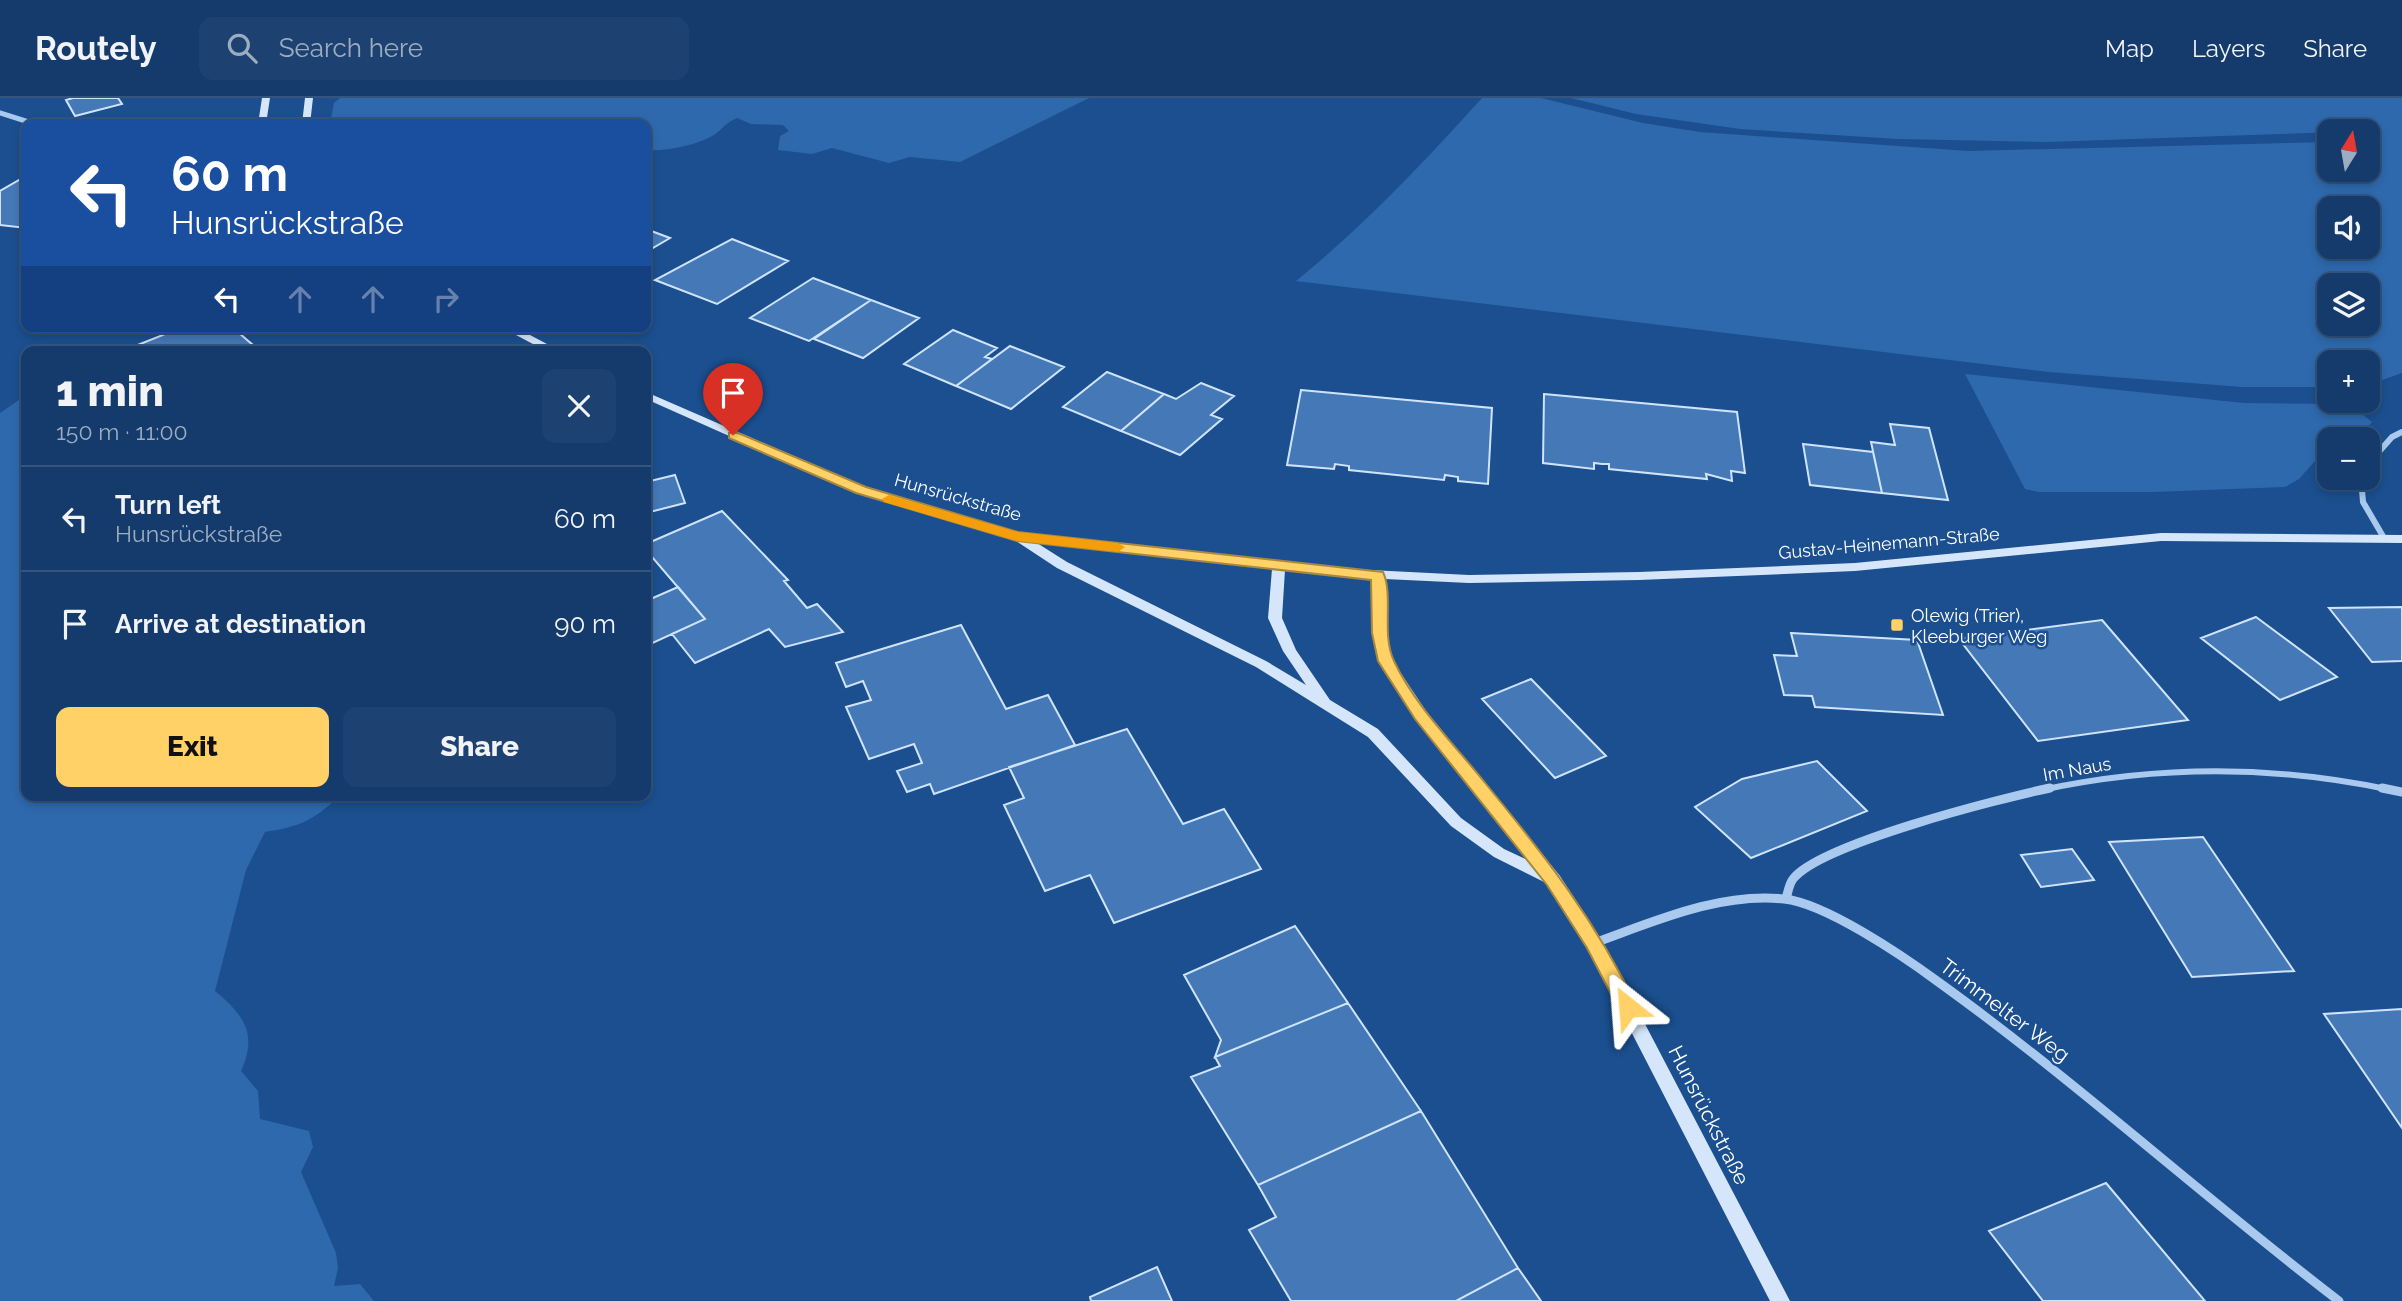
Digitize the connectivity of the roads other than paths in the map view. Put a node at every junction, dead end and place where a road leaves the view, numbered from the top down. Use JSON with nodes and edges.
{"nodes":[{"id":1,"x":266,"y":98,"type":"edge"},
{"id":2,"x":309,"y":98,"type":"edge"},
{"id":3,"x":0,"y":113,"type":"edge"},
{"id":4,"x":263,"y":119,"type":"edge"},
{"id":5,"x":307,"y":119,"type":"edge"},
{"id":6,"x":21,"y":120,"type":"edge"},
{"id":7,"x":518,"y":333,"type":"edge"},
{"id":8,"x":545,"y":346,"type":"edge"},
{"id":9,"x":651,"y":397,"type":"edge"},
{"id":10,"x":2402,"y":432,"type":"edge"},
{"id":11,"x":2380,"y":450,"type":"edge"},
{"id":12,"x":2361,"y":490,"type":"edge"},
{"id":13,"x":1017,"y":537,"type":"junction"},
{"id":14,"x":2384,"y":538,"type":"junction"},
{"id":15,"x":2402,"y":539,"type":"edge"},
{"id":16,"x":1279,"y":565,"type":"junction"},
{"id":17,"x":1378,"y":576,"type":"junction"},
{"id":18,"x":1326,"y":704,"type":"junction"},
{"id":19,"x":2402,"y":792,"type":"edge"},
{"id":20,"x":1554,"y":880,"type":"junction"},
{"id":21,"x":1786,"y":899,"type":"junction"},
{"id":22,"x":1594,"y":943,"type":"junction"},
{"id":23,"x":1780,"y":1301,"type":"edge"},
{"id":24,"x":2339,"y":1301,"type":"edge"}],
"edges":[{"from":1,"to":4,"type":"main road"},
{"from":2,"to":5,"type":"main road"},
{"from":3,"to":6,"type":"street"},
{"from":7,"to":8,"type":"main road"},
{"from":9,"to":13,"type":"main road","name":"Hunsrückstraße"},
{"from":10,"to":11,"type":"street"},
{"from":12,"to":14,"type":"street"},
{"from":13,"to":16,"type":"main road","name":"Hunsrückstraße"},
{"from":13,"to":18,"type":"main road"},
{"from":14,"to":15,"type":"main road","name":"Gustav-Heinemann-Straße"},
{"from":14,"to":17,"type":"main road","name":"Gustav-Heinemann-Straße"},
{"from":16,"to":17,"type":"main road","name":"Hunsrückstraße"},
{"from":16,"to":18,"type":"main road"},
{"from":17,"to":20,"type":"main road","name":"Hunsrückstraße"},
{"from":18,"to":20,"type":"main road"},
{"from":19,"to":21,"type":"street","name":"Im Naus"},
{"from":20,"to":22,"type":"main road","name":"Hunsrückstraße"},
{"from":21,"to":22,"type":"street","name":"Trimmelter Weg"},
{"from":21,"to":24,"type":"street","name":"Trimmelter Weg"},
{"from":22,"to":23,"type":"main road","name":"Hunsrückstraße"}]}
